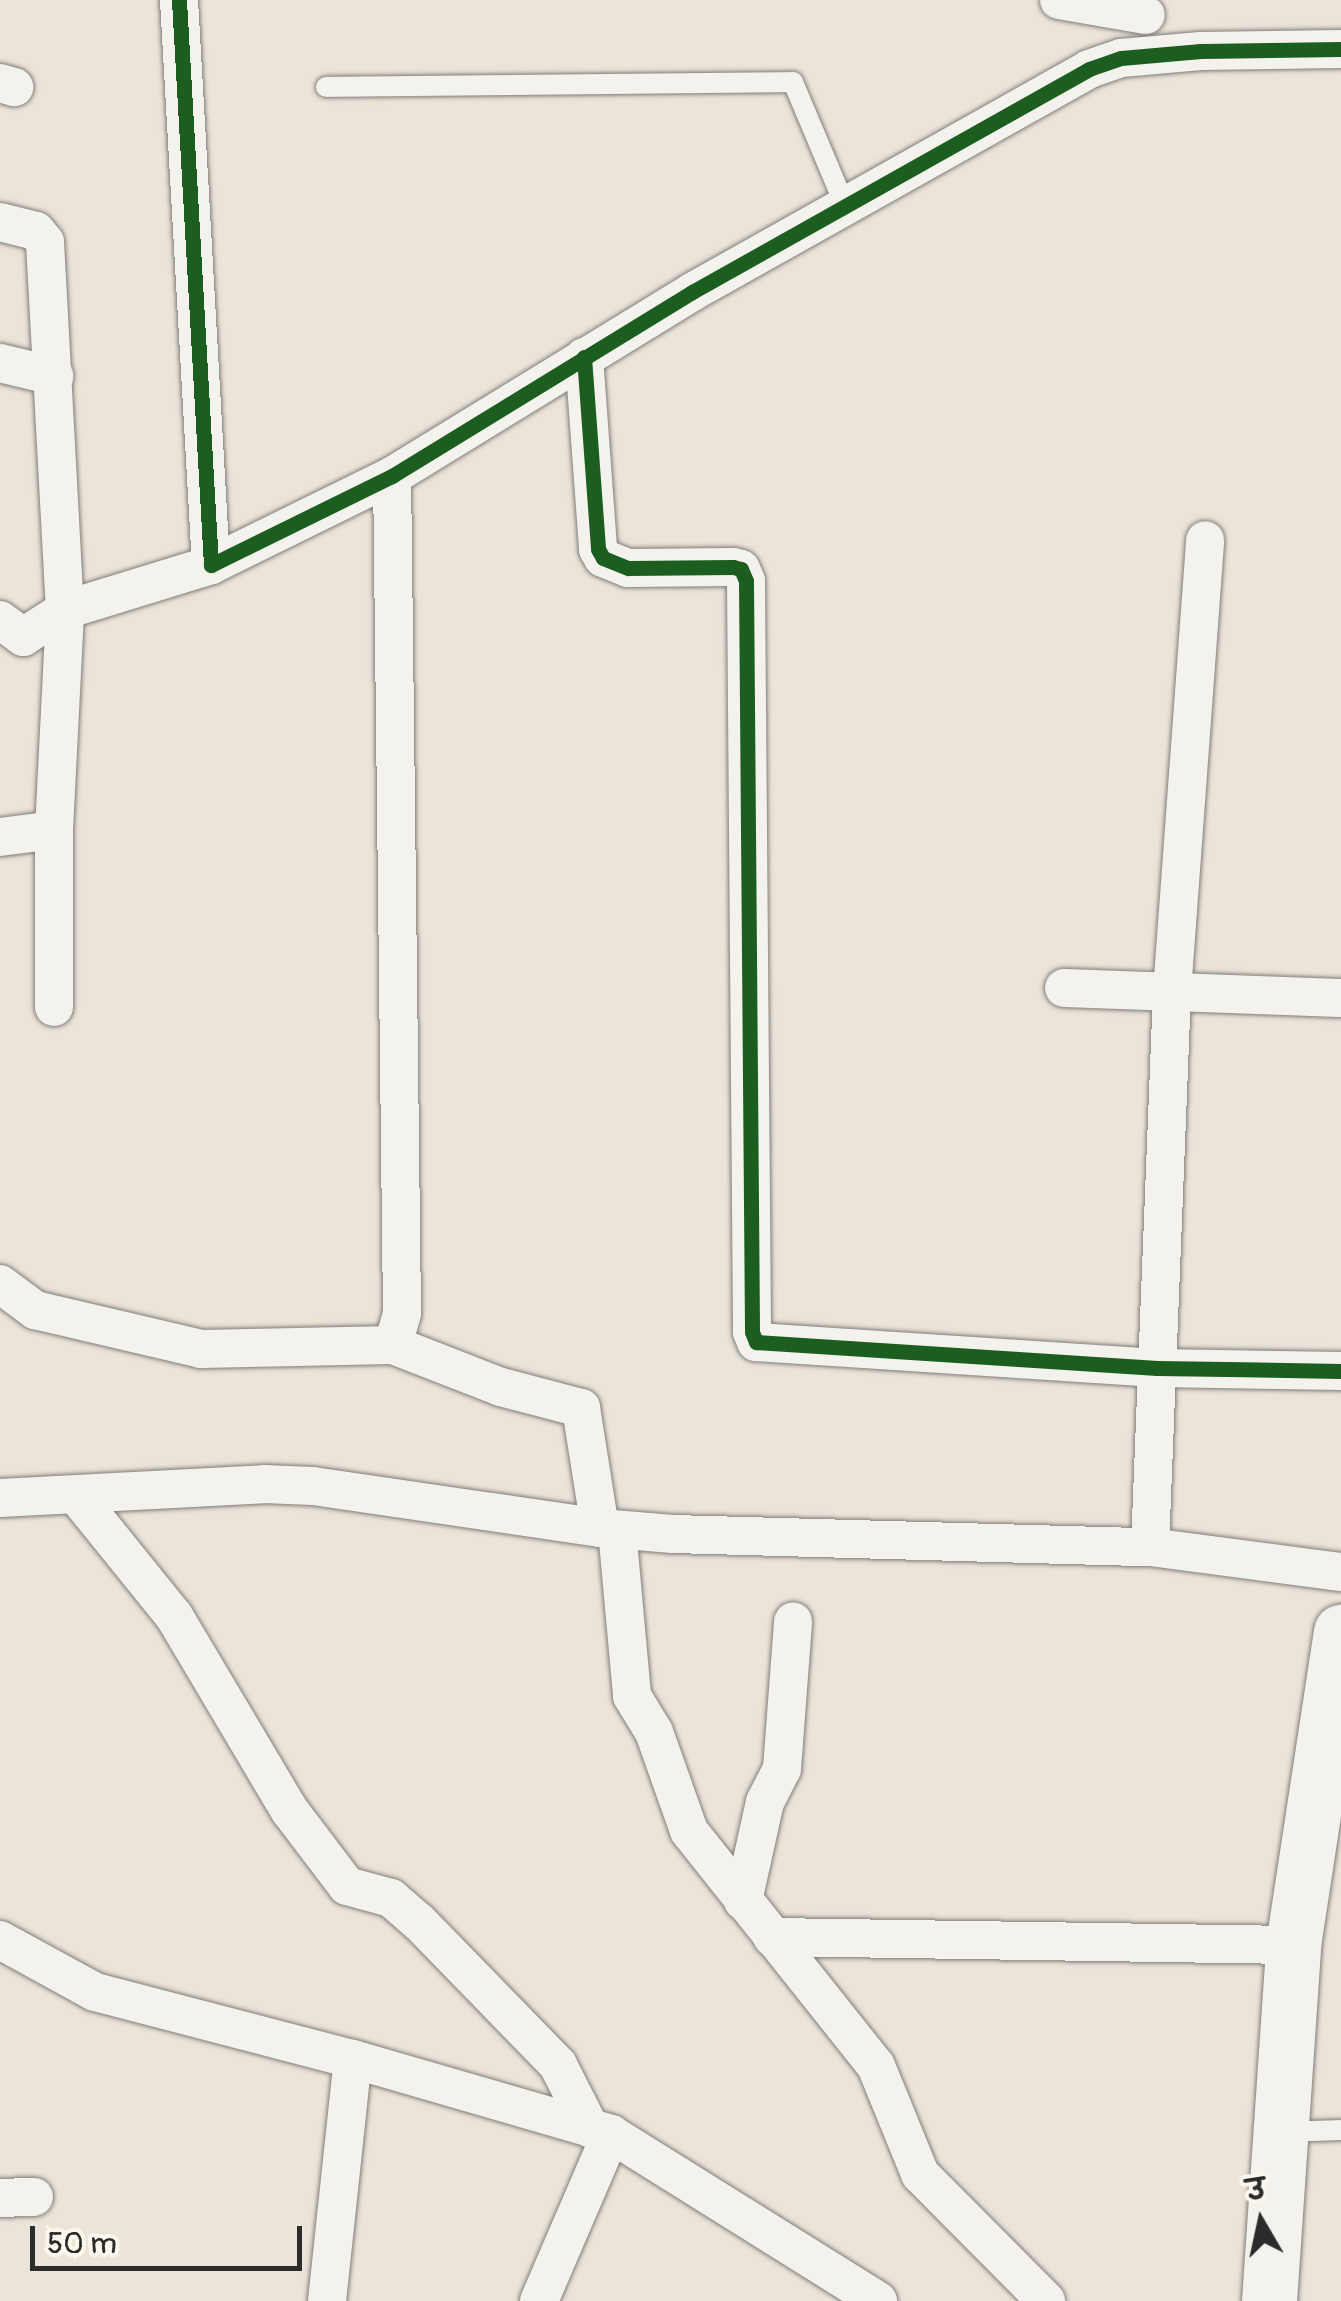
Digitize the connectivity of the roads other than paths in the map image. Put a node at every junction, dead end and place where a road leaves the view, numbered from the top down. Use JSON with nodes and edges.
{"nodes":[{"id":1,"x":179,"y":0,"type":"edge"},
{"id":2,"x":1059,"y":0,"type":"edge"},
{"id":3,"x":1140,"y":8,"type":"edge"},
{"id":4,"x":1341,"y":49,"type":"edge"},
{"id":5,"x":1183,"y":53,"type":"junction"},
{"id":6,"x":326,"y":88,"type":"dead end"},
{"id":7,"x":845,"y":206,"type":"junction"},
{"id":8,"x":0,"y":222,"type":"edge"},
{"id":9,"x":584,"y":357,"type":"junction"},
{"id":10,"x":0,"y":364,"type":"edge"},
{"id":11,"x":54,"y":376,"type":"junction"},
{"id":12,"x":392,"y":476,"type":"junction"},
{"id":13,"x":1205,"y":540,"type":"dead end"},
{"id":14,"x":211,"y":565,"type":"junction"},
{"id":15,"x":66,"y":610,"type":"junction"},
{"id":16,"x":8,"y":638,"type":"edge"},
{"id":17,"x":54,"y":830,"type":"junction"},
{"id":18,"x":0,"y":837,"type":"edge"},
{"id":19,"x":1064,"y":988,"type":"dead end"},
{"id":20,"x":1172,"y":992,"type":"junction"},
{"id":21,"x":1341,"y":998,"type":"edge"},
{"id":22,"x":54,"y":1007,"type":"dead end"},
{"id":23,"x":0,"y":1284,"type":"edge"},
{"id":24,"x":393,"y":1345,"type":"junction"},
{"id":25,"x":1157,"y":1368,"type":"junction"},
{"id":26,"x":1341,"y":1371,"type":"edge"},
{"id":27,"x":77,"y":1496,"type":"junction"},
{"id":28,"x":0,"y":1498,"type":"edge"},
{"id":29,"x":608,"y":1529,"type":"junction"},
{"id":30,"x":1150,"y":1546,"type":"junction"},
{"id":31,"x":1341,"y":1572,"type":"edge"},
{"id":32,"x":793,"y":1621,"type":"dead end"},
{"id":33,"x":1339,"y":1651,"type":"edge"},
{"id":34,"x":743,"y":1901,"type":"junction"},
{"id":35,"x":772,"y":1938,"type":"junction"},
{"id":36,"x":0,"y":1940,"type":"edge"},
{"id":37,"x":1293,"y":1944,"type":"junction"},
{"id":38,"x":353,"y":2059,"type":"junction"},
{"id":39,"x":1341,"y":2130,"type":"edge"},
{"id":40,"x":600,"y":2131,"type":"junction"},
{"id":41,"x":1279,"y":2132,"type":"junction"},
{"id":42,"x":328,"y":2301,"type":"edge"},
{"id":43,"x":540,"y":2301,"type":"edge"},
{"id":44,"x":878,"y":2301,"type":"edge"},
{"id":45,"x":1046,"y":2301,"type":"edge"},
{"id":46,"x":1269,"y":2301,"type":"edge"}],
"edges":[{"from":1,"to":14,"type":"street"},
{"from":2,"to":3,"type":"street"},
{"from":3,"to":5,"type":"street"},
{"from":4,"to":5,"type":"street"},
{"from":5,"to":7,"type":"street"},
{"from":6,"to":7,"type":"lane"},
{"from":7,"to":9,"type":"street"},
{"from":8,"to":11,"type":"street"},
{"from":9,"to":12,"type":"street"},
{"from":9,"to":25,"type":"street"},
{"from":10,"to":11,"type":"street"},
{"from":11,"to":15,"type":"street"},
{"from":12,"to":14,"type":"street"},
{"from":12,"to":24,"type":"street"},
{"from":13,"to":20,"type":"street"},
{"from":14,"to":15,"type":"street"},
{"from":15,"to":16,"type":"street"},
{"from":15,"to":17,"type":"street"},
{"from":17,"to":18,"type":"street"},
{"from":17,"to":22,"type":"street"},
{"from":19,"to":20,"type":"street"},
{"from":20,"to":21,"type":"street"},
{"from":20,"to":25,"type":"street"},
{"from":23,"to":24,"type":"street"},
{"from":24,"to":29,"type":"street"},
{"from":25,"to":26,"type":"street"},
{"from":25,"to":30,"type":"street"},
{"from":27,"to":28,"type":"street"},
{"from":27,"to":29,"type":"street"},
{"from":27,"to":40,"type":"street"},
{"from":29,"to":30,"type":"street"},
{"from":29,"to":34,"type":"street"},
{"from":30,"to":31,"type":"street"},
{"from":32,"to":34,"type":"street"},
{"from":33,"to":37,"type":"main road"},
{"from":34,"to":35,"type":"street"},
{"from":35,"to":37,"type":"street"},
{"from":35,"to":45,"type":"street"},
{"from":36,"to":38,"type":"street"},
{"from":37,"to":41,"type":"main road"},
{"from":38,"to":40,"type":"street"},
{"from":38,"to":42,"type":"street"},
{"from":39,"to":41,"type":"lane"},
{"from":40,"to":43,"type":"street"},
{"from":40,"to":44,"type":"street"},
{"from":41,"to":46,"type":"main road"}]}
